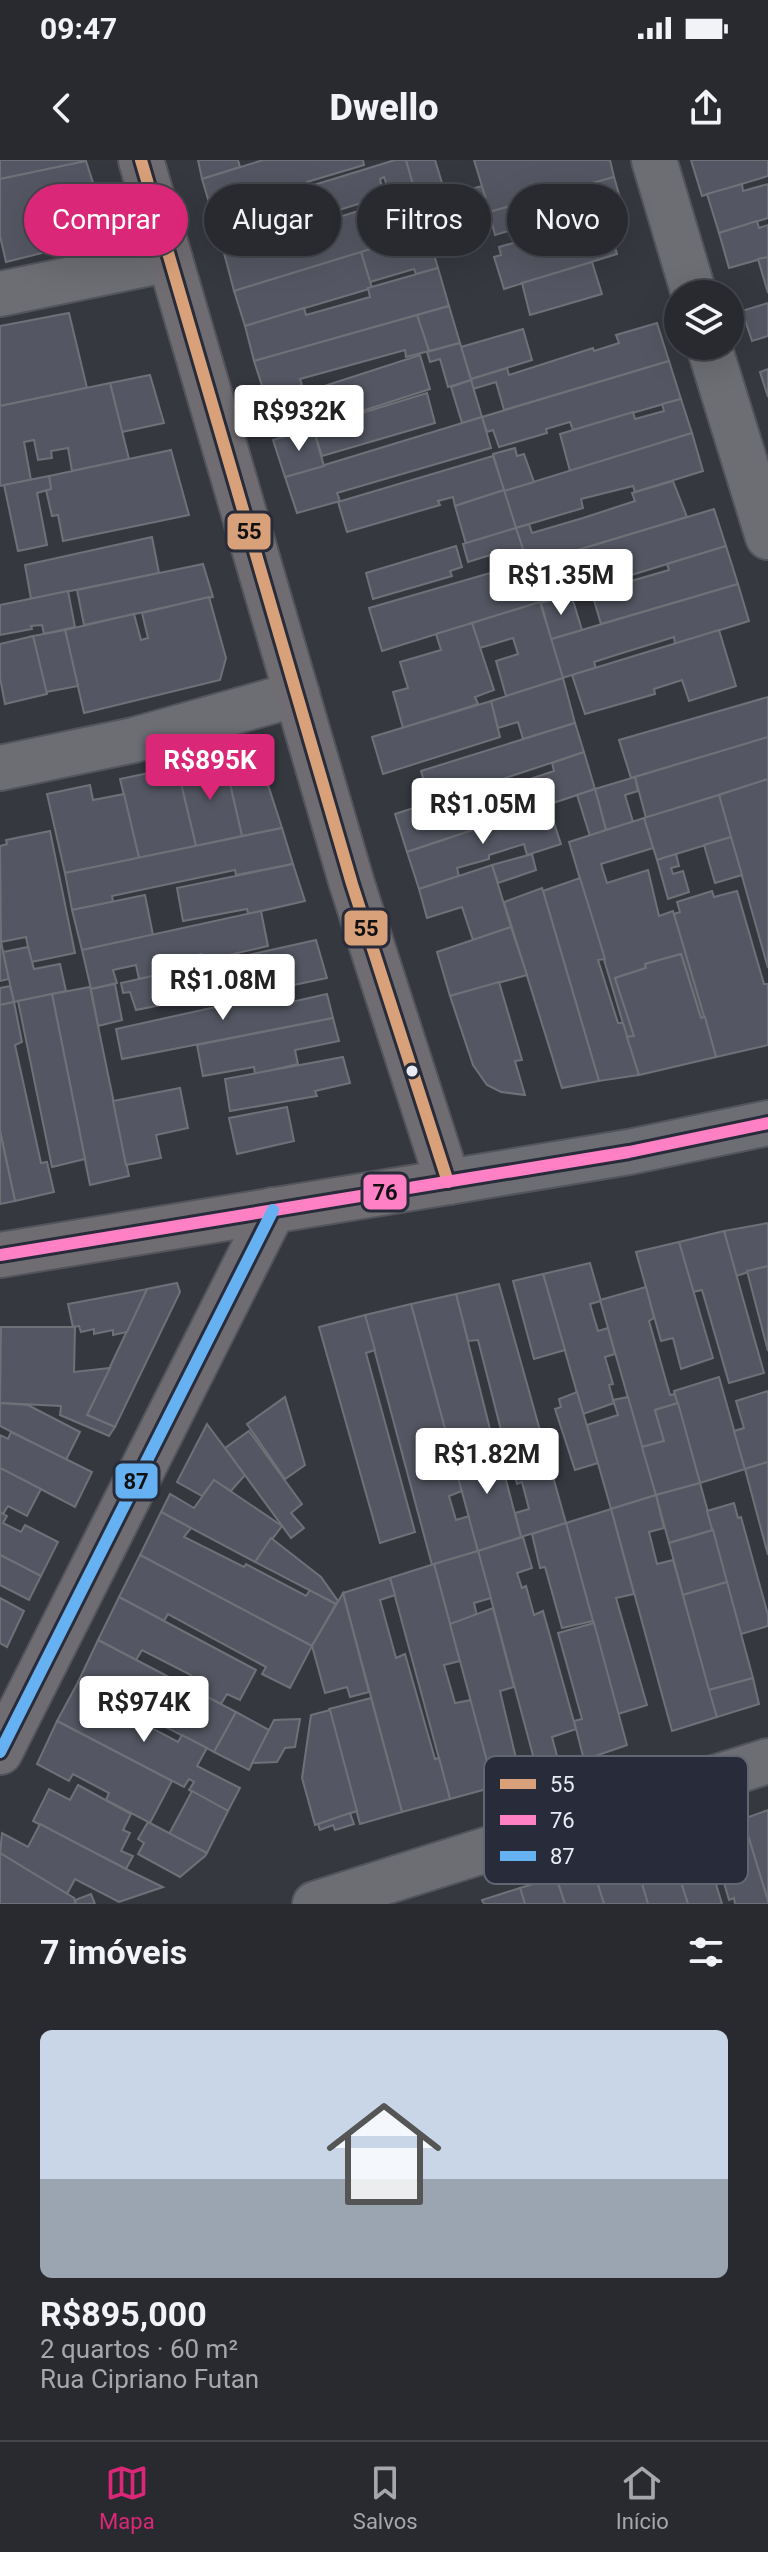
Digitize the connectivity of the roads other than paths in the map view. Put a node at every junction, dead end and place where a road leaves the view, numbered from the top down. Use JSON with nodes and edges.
{"nodes":[{"id":1,"x":141,"y":160,"type":"edge"},
{"id":2,"x":654,"y":160,"type":"edge"},
{"id":3,"x":170,"y":259,"type":"junction"},
{"id":4,"x":690,"y":280,"type":"edge"},
{"id":5,"x":0,"y":294,"type":"edge"},
{"id":6,"x":713,"y":360,"type":"edge"},
{"id":7,"x":768,"y":537,"type":"edge"},
{"id":8,"x":297,"y":694,"type":"junction"},
{"id":9,"x":0,"y":768,"type":"edge"},
{"id":10,"x":768,"y":1123,"type":"edge"},
{"id":11,"x":448,"y":1182,"type":"junction"},
{"id":12,"x":273,"y":1210,"type":"junction"},
{"id":13,"x":0,"y":1255,"type":"edge"},
{"id":14,"x":0,"y":1752,"type":"edge"},
{"id":15,"x":768,"y":1761,"type":"edge"},
{"id":16,"x":748,"y":1767,"type":"edge"},
{"id":17,"x":484,"y":1851,"type":"edge"},
{"id":18,"x":315,"y":1904,"type":"edge"}],
"edges":[{"from":1,"to":3,"type":"street"},
{"from":2,"to":4,"type":"street"},
{"from":3,"to":5,"type":"street"},
{"from":3,"to":8,"type":"street"},
{"from":6,"to":7,"type":"street"},
{"from":8,"to":9,"type":"street"},
{"from":8,"to":11,"type":"street"},
{"from":10,"to":11,"type":"street"},
{"from":11,"to":12,"type":"street"},
{"from":12,"to":13,"type":"street"},
{"from":12,"to":14,"type":"street"},
{"from":15,"to":16,"type":"street"},
{"from":17,"to":18,"type":"street"}]}
